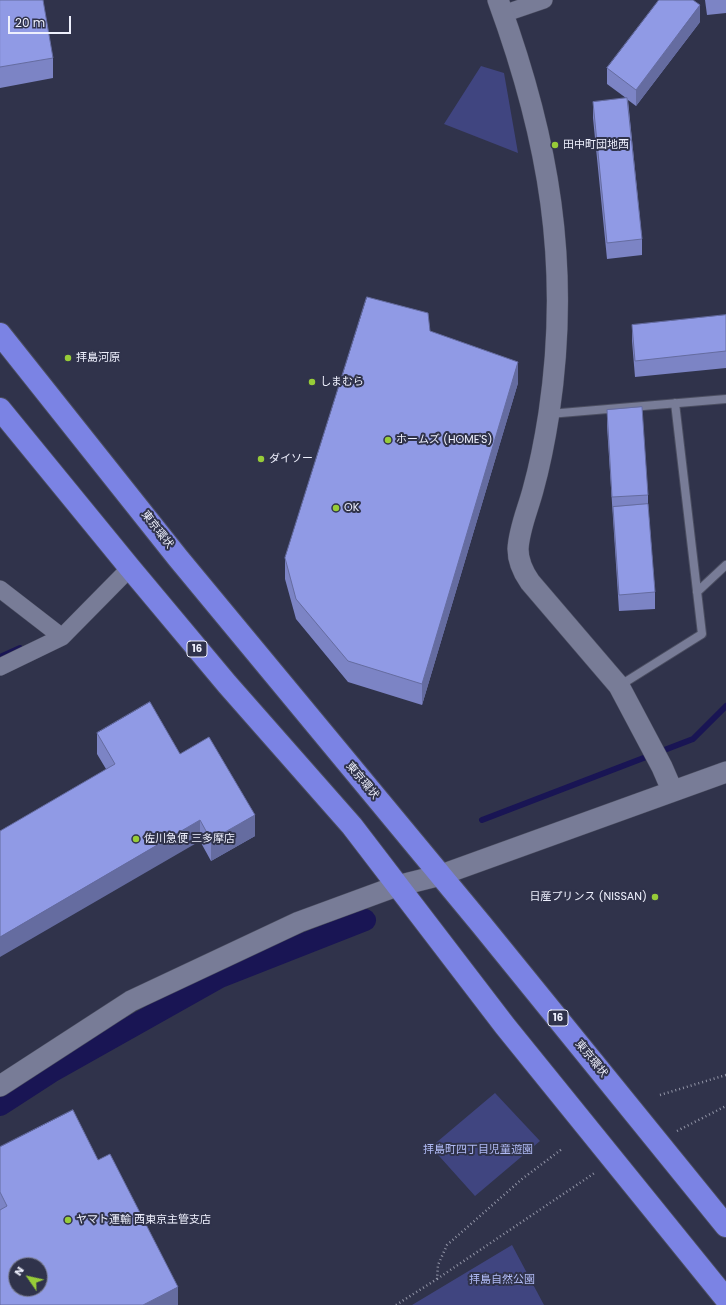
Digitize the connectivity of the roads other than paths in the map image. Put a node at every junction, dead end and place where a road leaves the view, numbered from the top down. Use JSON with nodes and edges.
{"nodes":[{"id":1,"x":544,"y":0,"type":"edge"},
{"id":2,"x":501,"y":7,"type":"edge"},
{"id":3,"x":0,"y":334,"type":"edge"},
{"id":4,"x":726,"y":400,"type":"edge"},
{"id":5,"x":675,"y":403,"type":"junction"},
{"id":6,"x":0,"y":409,"type":"edge"},
{"id":7,"x":549,"y":414,"type":"junction"},
{"id":8,"x":726,"y":565,"type":"edge"},
{"id":9,"x":130,"y":568,"type":"junction"},
{"id":10,"x":0,"y":589,"type":"edge"},
{"id":11,"x":697,"y":592,"type":"junction"},
{"id":12,"x":62,"y":636,"type":"junction"},
{"id":13,"x":0,"y":667,"type":"edge"},
{"id":14,"x":619,"y":686,"type":"junction"},
{"id":15,"x":726,"y":772,"type":"edge"},
{"id":16,"x":672,"y":790,"type":"junction"},
{"id":17,"x":441,"y":875,"type":"junction"},
{"id":18,"x":397,"y":886,"type":"junction"},
{"id":19,"x":0,"y":1086,"type":"edge"},
{"id":20,"x":726,"y":1226,"type":"edge"},
{"id":21,"x":726,"y":1299,"type":"edge"}],
"edges":[{"from":1,"to":2,"type":"street"},
{"from":2,"to":7,"type":"street"},
{"from":3,"to":17,"type":"highway","name":"東京環状","number":"16"},
{"from":4,"to":5,"type":"lane"},
{"from":5,"to":7,"type":"lane"},
{"from":5,"to":11,"type":"lane"},
{"from":6,"to":9,"type":"highway","number":"16"},
{"from":7,"to":14,"type":"street"},
{"from":8,"to":11,"type":"lane"},
{"from":9,"to":12,"type":"street"},
{"from":9,"to":18,"type":"highway","number":"16"},
{"from":10,"to":12,"type":"street"},
{"from":11,"to":14,"type":"lane"},
{"from":12,"to":13,"type":"street"},
{"from":14,"to":16,"type":"street"},
{"from":15,"to":16,"type":"street"},
{"from":16,"to":17,"type":"street"},
{"from":17,"to":18,"type":"street"},
{"from":17,"to":20,"type":"highway","name":"東京環状","number":"16"},
{"from":18,"to":19,"type":"street"},
{"from":18,"to":21,"type":"highway","number":"16"}]}
